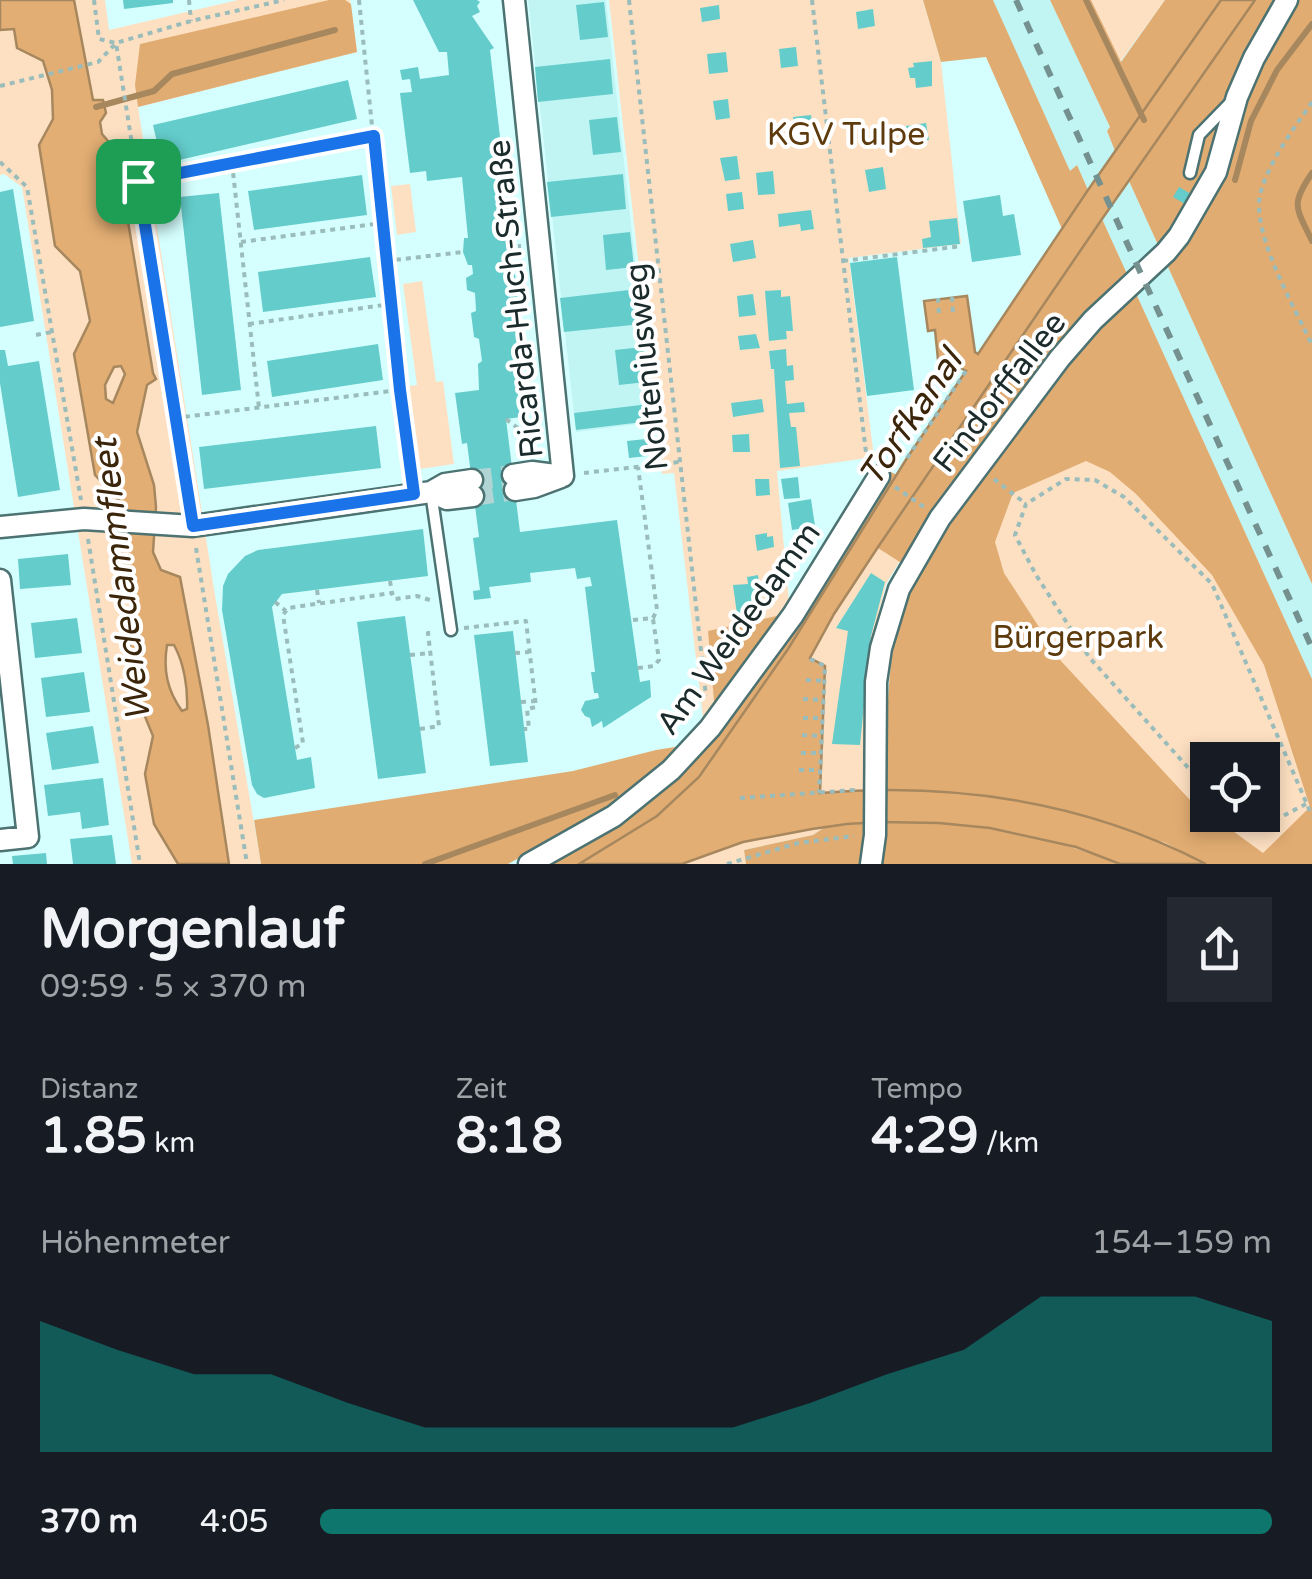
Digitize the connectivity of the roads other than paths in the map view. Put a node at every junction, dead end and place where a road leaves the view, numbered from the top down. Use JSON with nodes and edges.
{"nodes":[{"id":1,"x":514,"y":0,"type":"edge"},
{"id":2,"x":1287,"y":0,"type":"edge"},
{"id":3,"x":1236,"y":97,"type":"junction"},
{"id":4,"x":1190,"y":173,"type":"dead end"},
{"id":5,"x":882,"y":478,"type":"road end"},
{"id":6,"x":519,"y":479,"type":"tunnel mouth"},
{"id":7,"x":473,"y":488,"type":"tunnel mouth"},
{"id":8,"x":422,"y":493,"type":"junction"},
{"id":9,"x":0,"y":527,"type":"edge"},
{"id":10,"x":0,"y":580,"type":"edge"},
{"id":11,"x":450,"y":630,"type":"road end"},
{"id":12,"x":0,"y":840,"type":"edge"},
{"id":13,"x":529,"y":864,"type":"edge"},
{"id":14,"x":871,"y":864,"type":"edge"}],
"edges":[{"from":1,"to":6,"type":"street","name":"Ricarda-Huch-Straße"},
{"from":2,"to":3,"type":"street","name":"Findorffallee"},
{"from":3,"to":4,"type":"lane"},
{"from":3,"to":14,"type":"street","name":"Findorffallee"},
{"from":5,"to":13,"type":"street","name":"Am Weidedamm"},
{"from":7,"to":8,"type":"street"},
{"from":8,"to":9,"type":"street"},
{"from":8,"to":11,"type":"lane"},
{"from":10,"to":12,"type":"street"}]}
